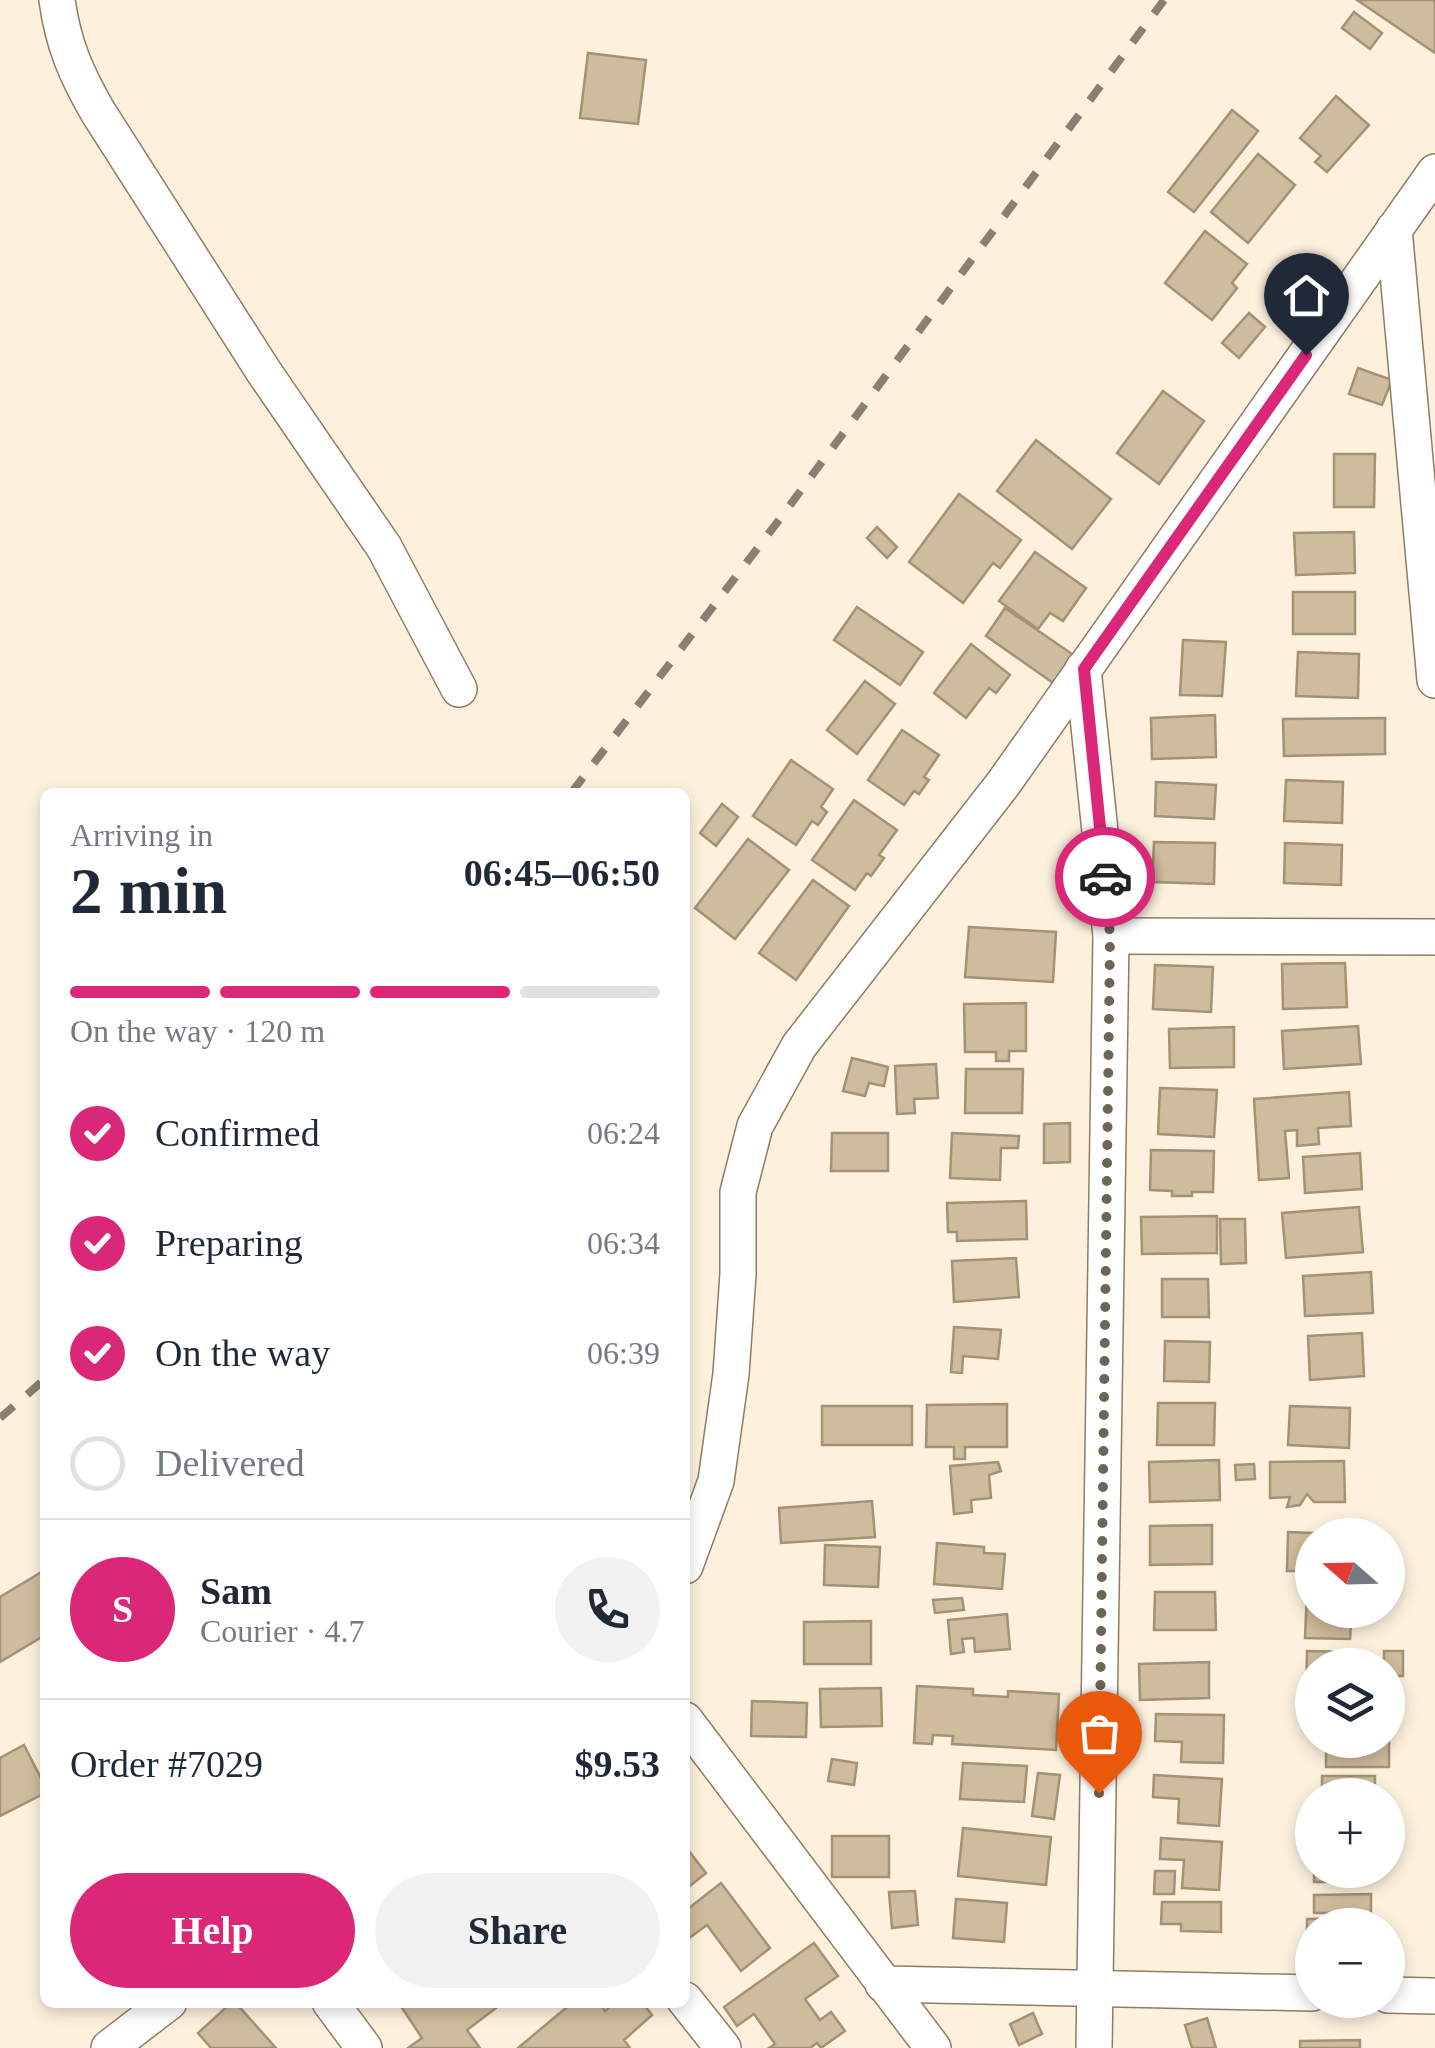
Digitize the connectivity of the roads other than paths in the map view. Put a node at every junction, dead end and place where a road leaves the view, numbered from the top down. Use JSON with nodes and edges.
{"nodes":[{"id":1,"x":57,"y":0,"type":"edge"},
{"id":2,"x":1435,"y":172,"type":"edge"},
{"id":3,"x":1394,"y":229,"type":"junction"},
{"id":4,"x":1084,"y":669,"type":"junction"},
{"id":5,"x":1435,"y":680,"type":"edge"},
{"id":6,"x":458,"y":689,"type":"dead end"},
{"id":7,"x":1110,"y":936,"type":"junction"},
{"id":8,"x":1435,"y":937,"type":"edge"},
{"id":9,"x":690,"y":1552,"type":"edge"},
{"id":10,"x":690,"y":1727,"type":"edge"},
{"id":11,"x":884,"y":1984,"type":"junction"},
{"id":12,"x":1096,"y":1988,"type":"junction"},
{"id":13,"x":1295,"y":1993,"type":"edge"},
{"id":14,"x":1405,"y":1995,"type":"edge"},
{"id":15,"x":1435,"y":1996,"type":"edge"},
{"id":16,"x":690,"y":2006,"type":"edge"},
{"id":17,"x":161,"y":2008,"type":"edge"},
{"id":18,"x":334,"y":2008,"type":"edge"},
{"id":19,"x":109,"y":2048,"type":"edge"},
{"id":20,"x":364,"y":2048,"type":"edge"},
{"id":21,"x":723,"y":2048,"type":"edge"},
{"id":22,"x":933,"y":2048,"type":"edge"},
{"id":23,"x":1094,"y":2048,"type":"edge"}],
"edges":[{"from":1,"to":6,"type":"street"},
{"from":2,"to":3,"type":"street"},
{"from":3,"to":4,"type":"street"},
{"from":3,"to":5,"type":"street"},
{"from":4,"to":7,"type":"street"},
{"from":4,"to":9,"type":"street"},
{"from":7,"to":8,"type":"street"},
{"from":7,"to":12,"type":"street"},
{"from":10,"to":11,"type":"street"},
{"from":11,"to":12,"type":"street"},
{"from":11,"to":22,"type":"street"},
{"from":12,"to":13,"type":"street"},
{"from":12,"to":23,"type":"street"},
{"from":14,"to":15,"type":"street"},
{"from":16,"to":21,"type":"street"},
{"from":17,"to":19,"type":"street"},
{"from":18,"to":20,"type":"street"}]}
